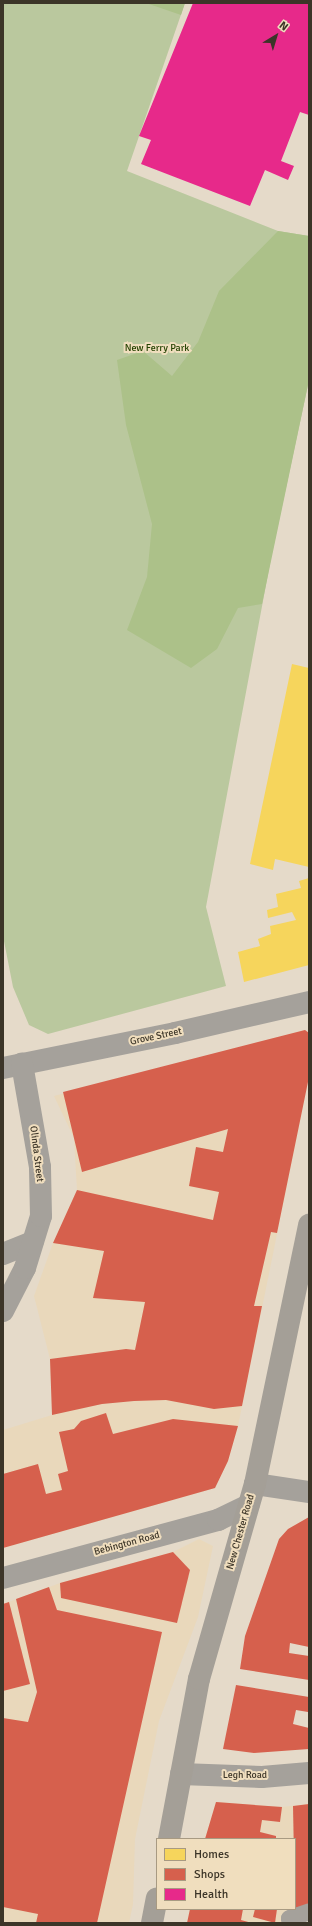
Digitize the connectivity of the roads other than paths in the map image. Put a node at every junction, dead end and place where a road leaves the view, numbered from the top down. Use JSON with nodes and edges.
{"nodes":[{"id":1,"x":309,"y":1002,"type":"edge"},
{"id":2,"x":9,"y":1062,"type":"edge"},
{"id":3,"x":309,"y":1225,"type":"edge"},
{"id":4,"x":33,"y":1242,"type":"junction"},
{"id":5,"x":3,"y":1254,"type":"edge"},
{"id":6,"x":3,"y":1311,"type":"edge"},
{"id":7,"x":255,"y":1484,"type":"junction"},
{"id":8,"x":309,"y":1492,"type":"edge"},
{"id":9,"x":249,"y":1505,"type":"junction"},
{"id":10,"x":3,"y":1578,"type":"edge"},
{"id":11,"x":309,"y":1773,"type":"edge"},
{"id":12,"x":181,"y":1774,"type":"junction"},
{"id":13,"x":169,"y":1838,"type":"edge"},
{"id":14,"x":156,"y":1903,"type":"edge"},
{"id":15,"x":309,"y":1911,"type":"edge"},
{"id":16,"x":152,"y":1923,"type":"edge"},
{"id":17,"x":290,"y":1923,"type":"edge"}],
"edges":[{"from":1,"to":2,"type":"street","name":"Grove Street"},
{"from":2,"to":4,"type":"street","name":"Olinda Street"},
{"from":3,"to":7,"type":"main road","name":"New Chester Road"},
{"from":4,"to":5,"type":"street"},
{"from":4,"to":6,"type":"street","name":"Olinda Street"},
{"from":7,"to":8,"type":"street"},
{"from":7,"to":9,"type":"main road","name":"New Chester Road"},
{"from":9,"to":10,"type":"street","name":"Bebington Road"},
{"from":9,"to":12,"type":"main road","name":"New Chester Road"},
{"from":11,"to":12,"type":"street","name":"Legh Road"},
{"from":12,"to":13,"type":"main road","name":"New Chester Road"},
{"from":14,"to":16,"type":"main road"},
{"from":15,"to":17,"type":"lane"}]}
